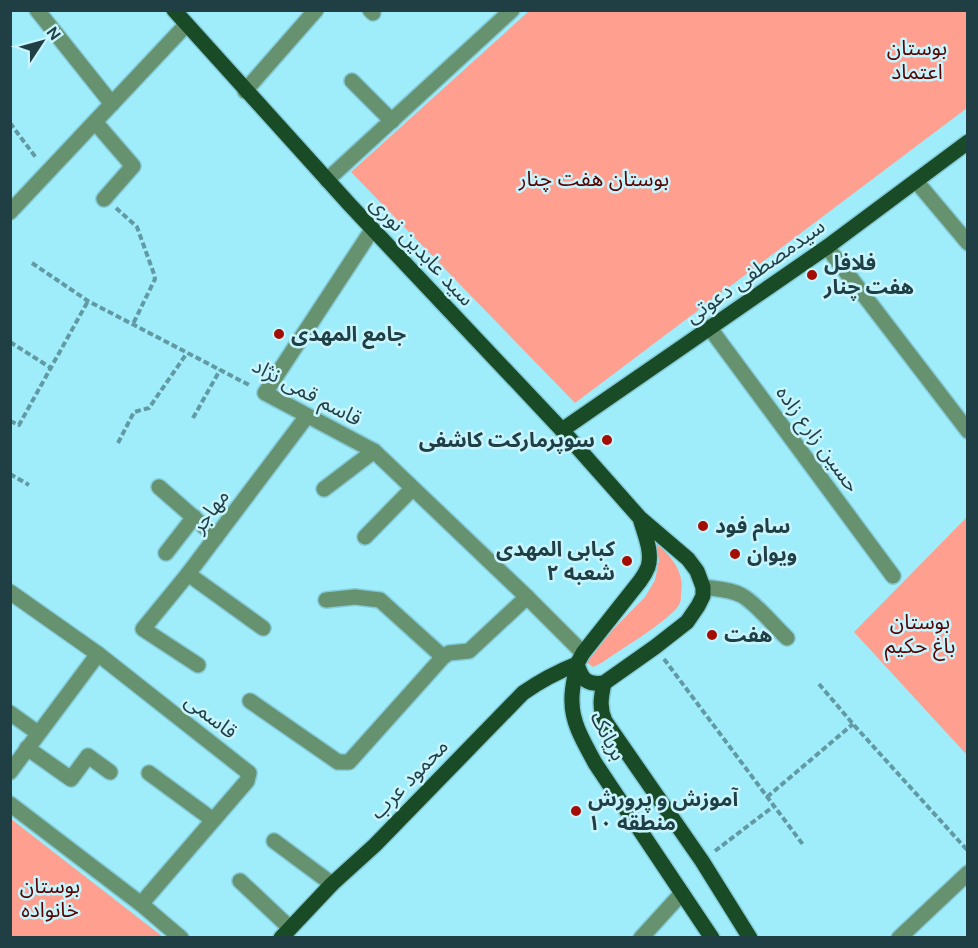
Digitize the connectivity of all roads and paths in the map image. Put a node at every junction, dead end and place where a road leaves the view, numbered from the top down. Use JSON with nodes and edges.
{"nodes":[{"id":1,"x":37,"y":10,"type":"edge"},
{"id":2,"x":174,"y":10,"type":"edge"},
{"id":3,"x":316,"y":10,"type":"edge"},
{"id":4,"x":512,"y":10,"type":"edge"},
{"id":5,"x":186,"y":25,"type":"junction"},
{"id":6,"x":352,"y":81,"type":"dead end"},
{"id":7,"x":245,"y":91,"type":"junction"},
{"id":8,"x":112,"y":104,"type":"junction"},
{"id":9,"x":392,"y":121,"type":"junction"},
{"id":10,"x":95,"y":122,"type":"junction"},
{"id":11,"x":10,"y":123,"type":"edge"},
{"id":12,"x":968,"y":142,"type":"edge"},
{"id":13,"x":48,"y":172,"type":"junction"},
{"id":14,"x":327,"y":180,"type":"junction"},
{"id":15,"x":916,"y":180,"type":"junction"},
{"id":16,"x":104,"y":199,"type":"joint"},
{"id":17,"x":10,"y":212,"type":"edge"},
{"id":18,"x":372,"y":230,"type":"junction"},
{"id":19,"x":968,"y":243,"type":"edge"},
{"id":20,"x":827,"y":247,"type":"junction"},
{"id":21,"x":32,"y":263,"type":"dead end"},
{"id":22,"x":88,"y":301,"type":"junction"},
{"id":23,"x":133,"y":324,"type":"junction"},
{"id":24,"x":709,"y":327,"type":"junction"},
{"id":25,"x":10,"y":342,"type":"edge"},
{"id":26,"x":186,"y":353,"type":"junction"},
{"id":27,"x":51,"y":368,"type":"junction"},
{"id":28,"x":220,"y":370,"type":"junction"},
{"id":29,"x":265,"y":393,"type":"junction"},
{"id":30,"x":308,"y":416,"type":"junction"},
{"id":31,"x":193,"y":418,"type":"dead end"},
{"id":32,"x":10,"y":421,"type":"edge"},
{"id":33,"x":562,"y":430,"type":"junction"},
{"id":34,"x":968,"y":431,"type":"edge"},
{"id":35,"x":118,"y":443,"type":"dead end"},
{"id":36,"x":374,"y":451,"type":"junction"},
{"id":37,"x":10,"y":474,"type":"edge"},
{"id":38,"x":29,"y":486,"type":"dead end"},
{"id":39,"x":159,"y":487,"type":"dead end"},
{"id":40,"x":324,"y":489,"type":"dead end"},
{"id":41,"x":412,"y":489,"type":"junction"},
{"id":42,"x":194,"y":518,"type":"junction"},
{"id":43,"x":640,"y":518,"type":"junction"},
{"id":44,"x":216,"y":537,"type":"junction"},
{"id":45,"x":365,"y":537,"type":"dead end"},
{"id":46,"x":166,"y":554,"type":"dead end"},
{"id":47,"x":189,"y":574,"type":"junction"},
{"id":48,"x":893,"y":576,"type":"dead end"},
{"id":49,"x":703,"y":587,"type":"junction"},
{"id":50,"x":10,"y":592,"type":"edge"},
{"id":51,"x":527,"y":597,"type":"junction"},
{"id":52,"x":326,"y":600,"type":"dead end"},
{"id":53,"x":262,"y":628,"type":"dead end"},
{"id":54,"x":786,"y":638,"type":"dead end"},
{"id":55,"x":655,"y":647,"type":"junction"},
{"id":56,"x":98,"y":654,"type":"junction"},
{"id":57,"x":443,"y":657,"type":"junction"},
{"id":58,"x":580,"y":659,"type":"junction"},
{"id":59,"x":198,"y":665,"type":"dead end"},
{"id":60,"x":604,"y":683,"type":"junction"},
{"id":61,"x":819,"y":684,"type":"dead end"},
{"id":62,"x":250,"y":700,"type":"dead end"},
{"id":63,"x":10,"y":713,"type":"edge"},
{"id":64,"x":853,"y":724,"type":"junction"},
{"id":65,"x":38,"y":733,"type":"junction"},
{"id":66,"x":27,"y":748,"type":"junction"},
{"id":67,"x":10,"y":772,"type":"edge"},
{"id":68,"x":110,"y":772,"type":"dead end"},
{"id":69,"x":149,"y":773,"type":"dead end"},
{"id":70,"x":767,"y":797,"type":"junction"},
{"id":71,"x":10,"y":804,"type":"edge"},
{"id":72,"x":774,"y":806,"type":"junction"},
{"id":73,"x":213,"y":820,"type":"junction"},
{"id":74,"x":274,"y":841,"type":"dead end"},
{"id":75,"x":804,"y":846,"type":"dead end"},
{"id":76,"x":968,"y":851,"type":"edge"},
{"id":77,"x":702,"y":861,"type":"junction"},
{"id":78,"x":965,"y":880,"type":"edge"},
{"id":79,"x":240,"y":881,"type":"dead end"},
{"id":80,"x":332,"y":885,"type":"junction"},
{"id":81,"x":682,"y":893,"type":"junction"},
{"id":82,"x":141,"y":904,"type":"junction"},
{"id":83,"x":285,"y":933,"type":"edge"},
{"id":84,"x":181,"y":938,"type":"edge"},
{"id":85,"x":641,"y":938,"type":"edge"},
{"id":86,"x":712,"y":938,"type":"edge"},
{"id":87,"x":750,"y":938,"type":"edge"},
{"id":88,"x":899,"y":938,"type":"edge"}],
"edges":[{"from":1,"to":8,"type":"street"},
{"from":2,"to":5,"type":"main road","name":"سید عابدین نوری"},
{"from":3,"to":7,"type":"street"},
{"from":4,"to":9,"type":"street"},
{"from":5,"to":7,"type":"main road","name":"سید عابدین نوری"},
{"from":5,"to":8,"type":"street"},
{"from":6,"to":9,"type":"street"},
{"from":7,"to":14,"type":"main road","name":"سید عابدین نوری"},
{"from":8,"to":10,"type":"street"},
{"from":9,"to":14,"type":"street"},
{"from":10,"to":13,"type":"street"},
{"from":10,"to":16,"type":"street"},
{"from":11,"to":13,"type":"path"},
{"from":12,"to":15,"type":"main road","name":"سیدمصطفی دعوتی"},
{"from":13,"to":17,"type":"street"},
{"from":14,"to":18,"type":"main road","name":"سید عابدین نوری"},
{"from":15,"to":19,"type":"street"},
{"from":15,"to":20,"type":"main road","name":"سیدمصطفی دعوتی"},
{"from":16,"to":23,"type":"path"},
{"from":18,"to":29,"type":"street"},
{"from":18,"to":33,"type":"main road","name":"سید عابدین نوری"},
{"from":20,"to":24,"type":"main road","name":"سیدمصطفی دعوتی"},
{"from":20,"to":34,"type":"street"},
{"from":21,"to":22,"type":"path","name":"قاسم قمی نژاد"},
{"from":22,"to":23,"type":"path","name":"قاسم قمی نژاد"},
{"from":22,"to":27,"type":"path"},
{"from":23,"to":26,"type":"path","name":"قاسم قمی نژاد"},
{"from":24,"to":33,"type":"main road","name":"سیدمصطفی دعوتی"},
{"from":24,"to":48,"type":"street","name":"حسین زارع زاده"},
{"from":25,"to":27,"type":"path"},
{"from":26,"to":28,"type":"path","name":"قاسم قمی نژاد"},
{"from":26,"to":35,"type":"path"},
{"from":27,"to":32,"type":"path"},
{"from":28,"to":29,"type":"path","name":"قاسم قمی نژاد"},
{"from":28,"to":31,"type":"path"},
{"from":29,"to":30,"type":"street","name":"قاسم قمی نژاد"},
{"from":30,"to":36,"type":"street","name":"قاسم قمی نژاد"},
{"from":30,"to":44,"type":"street","name":"مهاجر"},
{"from":33,"to":43,"type":"main road","name":"سید عابدین نوری"},
{"from":36,"to":40,"type":"street"},
{"from":36,"to":41,"type":"street","name":"قاسم قمی نژاد"},
{"from":37,"to":38,"type":"path"},
{"from":39,"to":42,"type":"street"},
{"from":41,"to":45,"type":"street"},
{"from":41,"to":51,"type":"street","name":"قاسم قمی نژاد"},
{"from":42,"to":44,"type":"street"},
{"from":42,"to":46,"type":"street"},
{"from":43,"to":49,"type":"main road","name":"سید عابدین نوری"},
{"from":43,"to":58,"type":"main road"},
{"from":44,"to":47,"type":"street","name":"مهاجر"},
{"from":47,"to":53,"type":"street"},
{"from":47,"to":59,"type":"street","name":"مهاجر"},
{"from":49,"to":54,"type":"street"},
{"from":49,"to":55,"type":"main road"},
{"from":50,"to":56,"type":"street","name":"قاسمی"},
{"from":51,"to":57,"type":"street"},
{"from":51,"to":58,"type":"street","name":"قاسم قمی نژاد"},
{"from":52,"to":57,"type":"street"},
{"from":55,"to":60,"type":"main road"},
{"from":55,"to":70,"type":"path"},
{"from":56,"to":65,"type":"street"},
{"from":56,"to":73,"type":"street","name":"قاسمی"},
{"from":57,"to":62,"type":"street"},
{"from":58,"to":60,"type":"main road"},
{"from":58,"to":80,"type":"main road","name":"محمود عرب"},
{"from":58,"to":81,"type":"main road","name":"بریانک"},
{"from":60,"to":77,"type":"main road","name":"بریانک"},
{"from":61,"to":64,"type":"path"},
{"from":63,"to":65,"type":"street"},
{"from":64,"to":70,"type":"path"},
{"from":64,"to":76,"type":"path"},
{"from":65,"to":66,"type":"street"},
{"from":66,"to":67,"type":"street"},
{"from":66,"to":68,"type":"street"},
{"from":69,"to":73,"type":"street"},
{"from":70,"to":72,"type":"path"},
{"from":71,"to":82,"type":"street"},
{"from":72,"to":75,"type":"path"},
{"from":72,"to":77,"type":"path"},
{"from":73,"to":82,"type":"street","name":"قاسمی"},
{"from":74,"to":80,"type":"street"},
{"from":77,"to":87,"type":"main road","name":"بریانک"},
{"from":78,"to":88,"type":"street"},
{"from":79,"to":83,"type":"street"},
{"from":80,"to":83,"type":"main road","name":"محمود عرب"},
{"from":81,"to":85,"type":"street"},
{"from":81,"to":86,"type":"main road","name":"بریانک"},
{"from":82,"to":84,"type":"street"}]}
